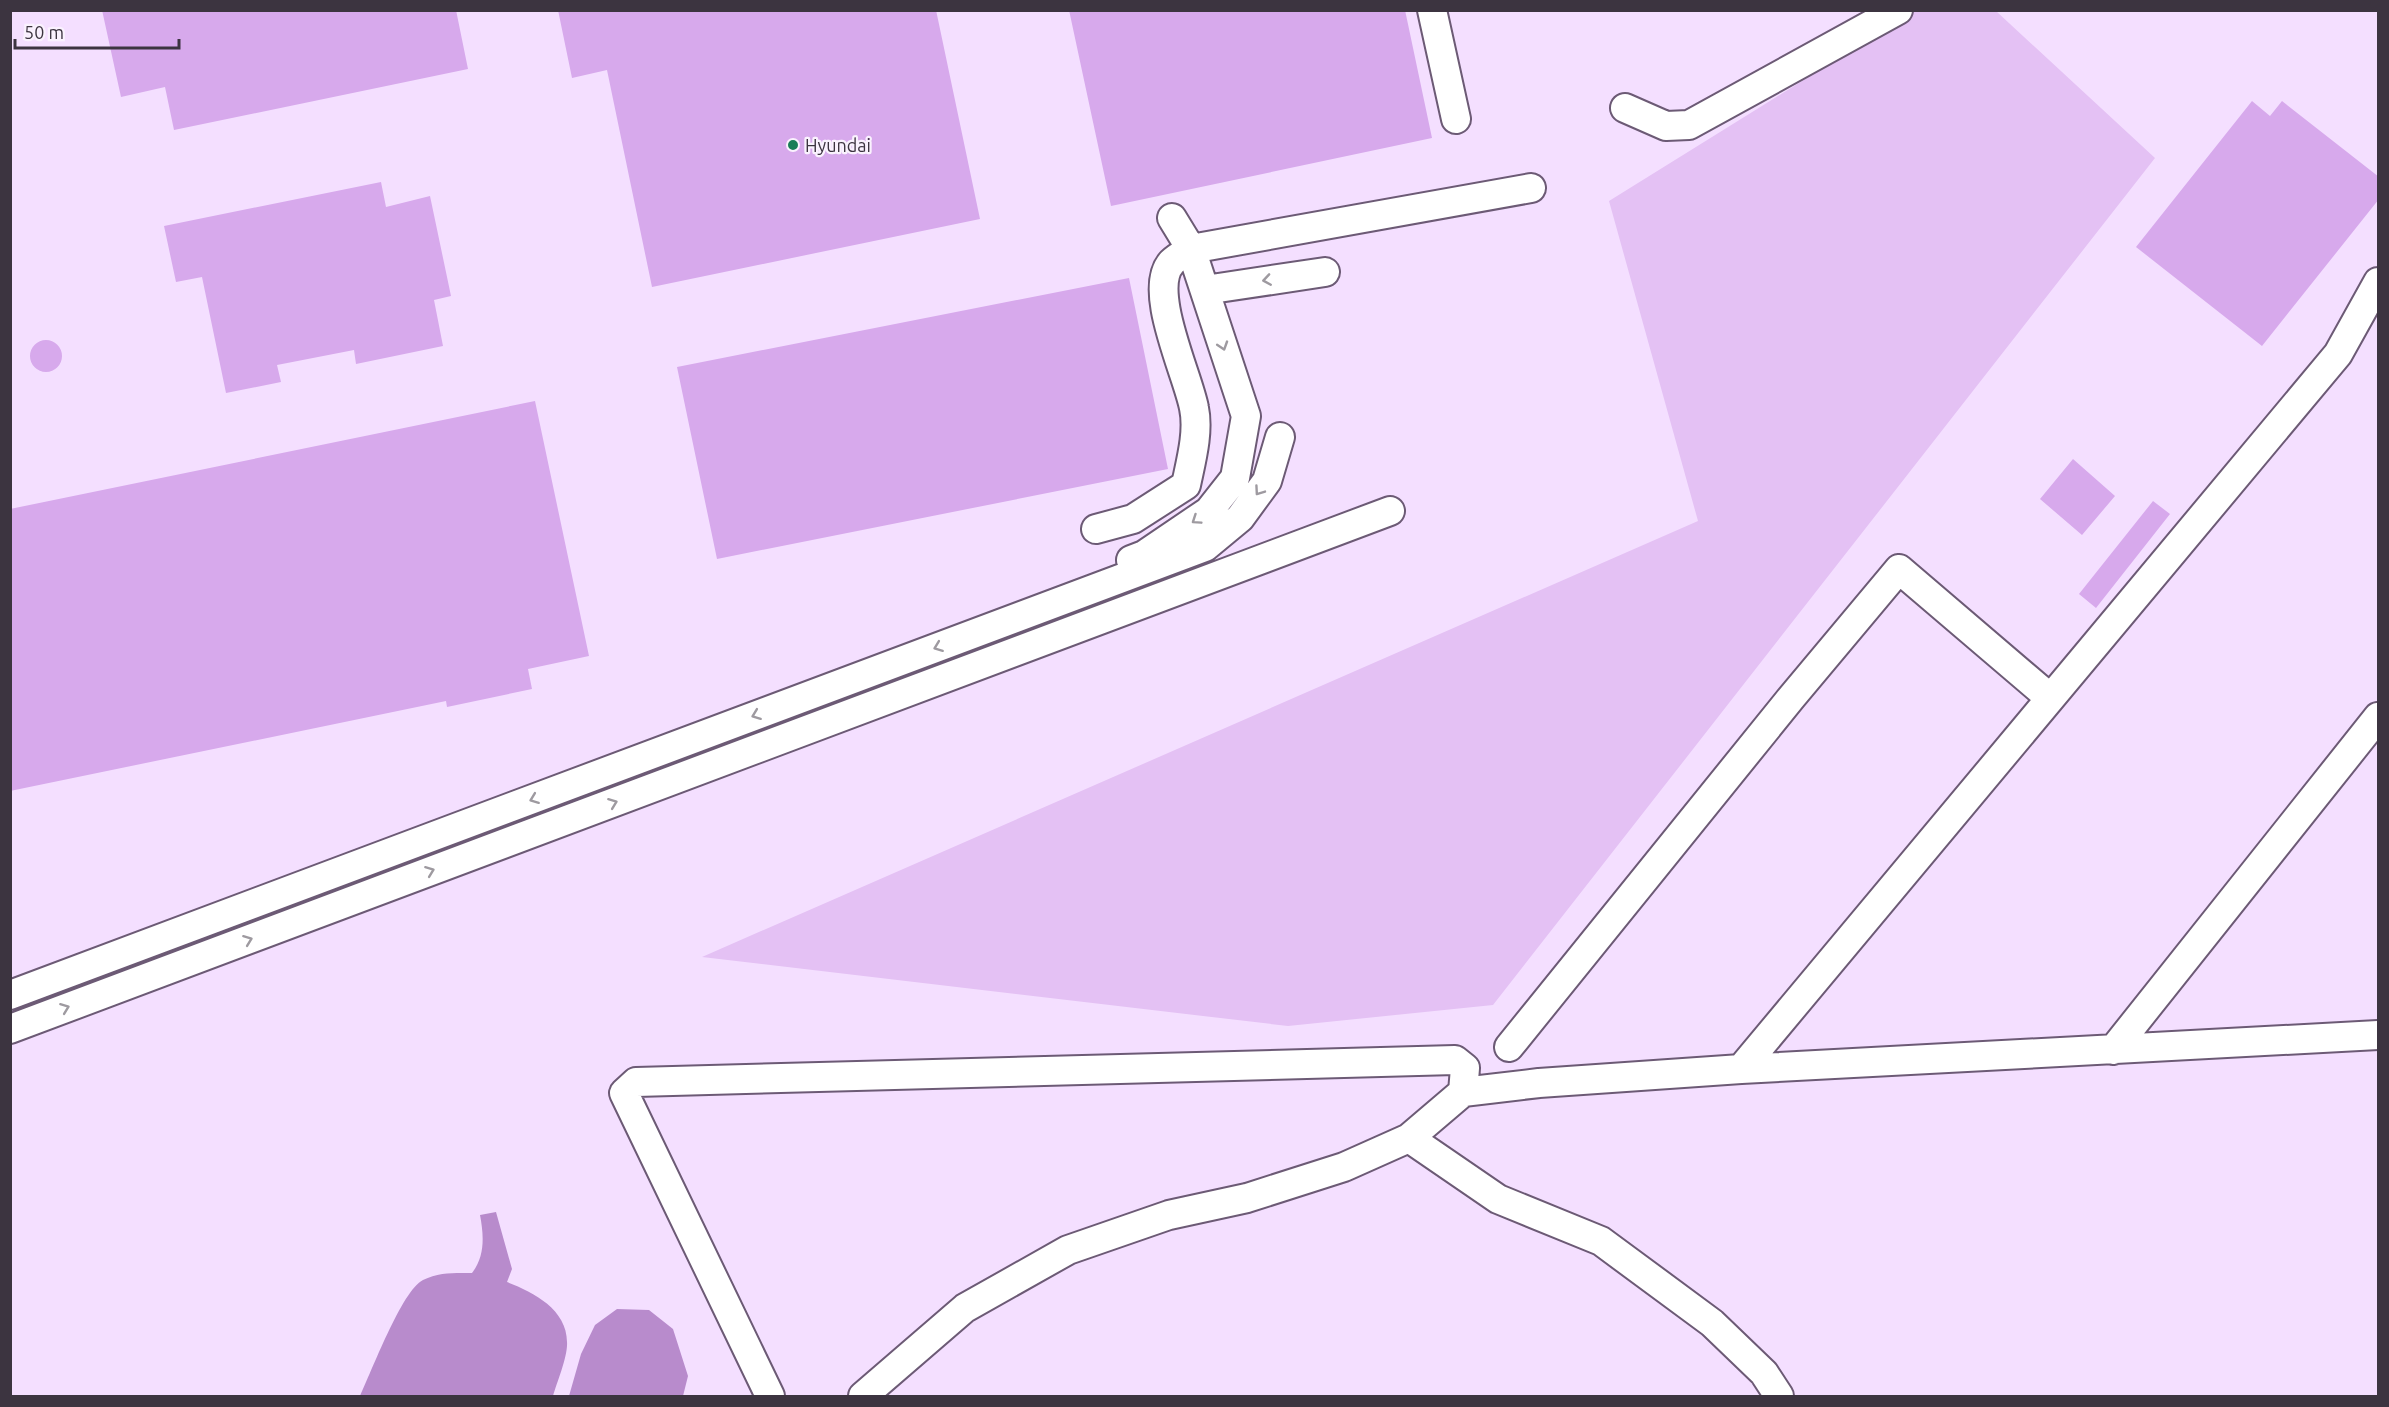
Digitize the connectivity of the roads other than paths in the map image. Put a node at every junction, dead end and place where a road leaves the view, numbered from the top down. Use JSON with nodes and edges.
{"nodes":[{"id":1,"x":1432,"y":10,"type":"edge"},
{"id":2,"x":1898,"y":10,"type":"edge"},
{"id":3,"x":1625,"y":108,"type":"dead end"},
{"id":4,"x":1456,"y":119,"type":"dead end"},
{"id":5,"x":1532,"y":188,"type":"dead end"},
{"id":6,"x":1172,"y":219,"type":"dead end"},
{"id":7,"x":1191,"y":249,"type":"junction"},
{"id":8,"x":1325,"y":272,"type":"dead end"},
{"id":9,"x":2379,"y":282,"type":"edge"},
{"id":10,"x":1205,"y":290,"type":"junction"},
{"id":11,"x":1280,"y":437,"type":"dead end"},
{"id":12,"x":1390,"y":511,"type":"dead end"},
{"id":13,"x":1096,"y":530,"type":"dead end"},
{"id":14,"x":976,"y":633,"type":"junction"},
{"id":15,"x":2050,"y":698,"type":"junction"},
{"id":16,"x":2379,"y":717,"type":"edge"},
{"id":17,"x":10,"y":995,"type":"edge"},
{"id":18,"x":10,"y":1029,"type":"edge"},
{"id":19,"x":2379,"y":1035,"type":"edge"},
{"id":20,"x":1509,"y":1047,"type":"dead end"},
{"id":21,"x":2113,"y":1050,"type":"junction"},
{"id":22,"x":1741,"y":1069,"type":"junction"},
{"id":23,"x":1463,"y":1092,"type":"junction"},
{"id":24,"x":1409,"y":1138,"type":"junction"},
{"id":25,"x":770,"y":1396,"type":"edge"},
{"id":26,"x":863,"y":1396,"type":"edge"},
{"id":27,"x":1779,"y":1396,"type":"edge"}],
"edges":[{"from":1,"to":4,"type":"lane"},
{"from":2,"to":3,"type":"lane"},
{"from":5,"to":7,"type":"lane"},
{"from":6,"to":7,"type":"lane"},
{"from":7,"to":10,"type":"lane"},
{"from":7,"to":13,"type":"lane"},
{"from":8,"to":10,"type":"lane","one_way":true},
{"from":9,"to":15,"type":"lane"},
{"from":10,"to":14,"type":"lane","one_way":true},
{"from":11,"to":14,"type":"lane","one_way":true},
{"from":18,"to":12,"type":"lane","one_way":true},
{"from":14,"to":17,"type":"lane","one_way":true},
{"from":15,"to":20,"type":"lane"},
{"from":15,"to":22,"type":"lane"},
{"from":16,"to":21,"type":"lane"},
{"from":19,"to":21,"type":"lane"},
{"from":21,"to":22,"type":"lane"},
{"from":22,"to":23,"type":"lane"},
{"from":23,"to":24,"type":"lane"},
{"from":23,"to":25,"type":"lane"},
{"from":24,"to":26,"type":"lane"},
{"from":24,"to":27,"type":"lane"}]}
